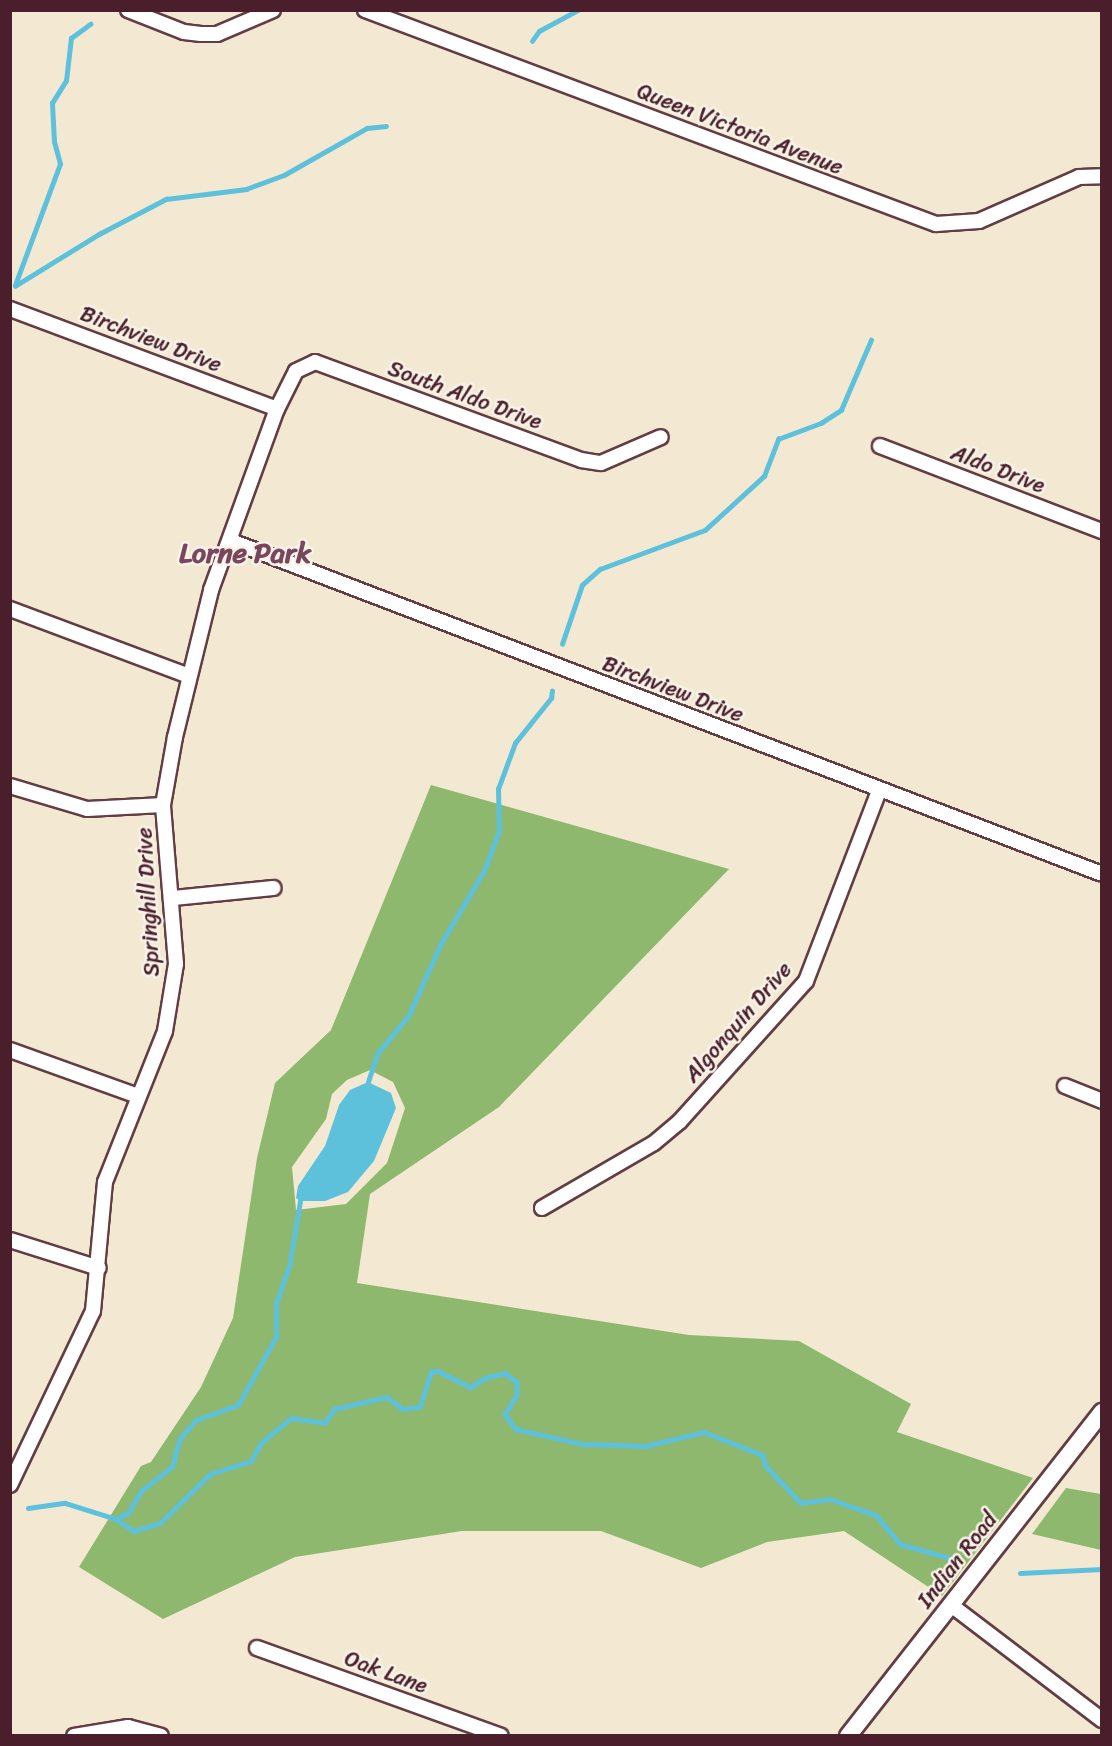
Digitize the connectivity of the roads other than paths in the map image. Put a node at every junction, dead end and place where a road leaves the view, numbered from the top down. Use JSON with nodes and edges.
{"nodes":[{"id":1,"x":128,"y":10,"type":"edge"},
{"id":2,"x":273,"y":10,"type":"edge"},
{"id":3,"x":365,"y":10,"type":"edge"},
{"id":4,"x":1101,"y":177,"type":"edge"},
{"id":5,"x":10,"y":309,"type":"edge"},
{"id":6,"x":278,"y":409,"type":"junction"},
{"id":7,"x":661,"y":437,"type":"dead end"},
{"id":8,"x":880,"y":446,"type":"dead end"},
{"id":9,"x":1101,"y":531,"type":"edge"},
{"id":10,"x":231,"y":541,"type":"junction"},
{"id":11,"x":10,"y":609,"type":"edge"},
{"id":12,"x":189,"y":676,"type":"junction"},
{"id":13,"x":10,"y":786,"type":"edge"},
{"id":14,"x":879,"y":791,"type":"junction"},
{"id":15,"x":163,"y":805,"type":"junction"},
{"id":16,"x":1101,"y":874,"type":"edge"},
{"id":17,"x":274,"y":888,"type":"dead end"},
{"id":18,"x":172,"y":898,"type":"junction"},
{"id":19,"x":10,"y":1050,"type":"edge"},
{"id":20,"x":1065,"y":1086,"type":"dead end"},
{"id":21,"x":138,"y":1096,"type":"junction"},
{"id":22,"x":1101,"y":1101,"type":"edge"},
{"id":23,"x":542,"y":1208,"type":"dead end"},
{"id":24,"x":10,"y":1240,"type":"edge"},
{"id":25,"x":99,"y":1269,"type":"junction"},
{"id":26,"x":1101,"y":1412,"type":"edge"},
{"id":27,"x":10,"y":1485,"type":"edge"},
{"id":28,"x":951,"y":1605,"type":"junction"},
{"id":29,"x":257,"y":1648,"type":"dead end"},
{"id":30,"x":1101,"y":1720,"type":"edge"},
{"id":31,"x":74,"y":1736,"type":"edge"},
{"id":32,"x":161,"y":1736,"type":"edge"},
{"id":33,"x":501,"y":1736,"type":"edge"},
{"id":34,"x":848,"y":1736,"type":"edge"}],
"edges":[{"from":1,"to":2,"type":"street"},
{"from":3,"to":4,"type":"street","name":"Queen Victoria Avenue"},
{"from":5,"to":6,"type":"street","name":"Birchview Drive"},
{"from":6,"to":7,"type":"street","name":"South Aldo Drive"},
{"from":6,"to":10,"type":"street","name":"Springhill Drive"},
{"from":8,"to":9,"type":"street","name":"Aldo Drive"},
{"from":10,"to":12,"type":"street","name":"Springhill Drive"},
{"from":10,"to":14,"type":"street","name":"Birchview Drive"},
{"from":11,"to":12,"type":"street"},
{"from":12,"to":15,"type":"street","name":"Springhill Drive"},
{"from":13,"to":15,"type":"street"},
{"from":14,"to":16,"type":"street","name":"Birchview Drive"},
{"from":14,"to":23,"type":"street","name":"Algonquin Drive"},
{"from":15,"to":18,"type":"street","name":"Springhill Drive"},
{"from":17,"to":18,"type":"street"},
{"from":18,"to":21,"type":"street","name":"Springhill Drive"},
{"from":19,"to":21,"type":"street"},
{"from":20,"to":22,"type":"street"},
{"from":21,"to":25,"type":"street","name":"Springhill Drive"},
{"from":24,"to":25,"type":"street"},
{"from":25,"to":27,"type":"street","name":"Springhill Drive"},
{"from":26,"to":28,"type":"street","name":"Indian Road"},
{"from":28,"to":30,"type":"street"},
{"from":28,"to":34,"type":"street","name":"Indian Road"},
{"from":29,"to":33,"type":"street","name":"Oak Lane"},
{"from":31,"to":32,"type":"street"}]}
